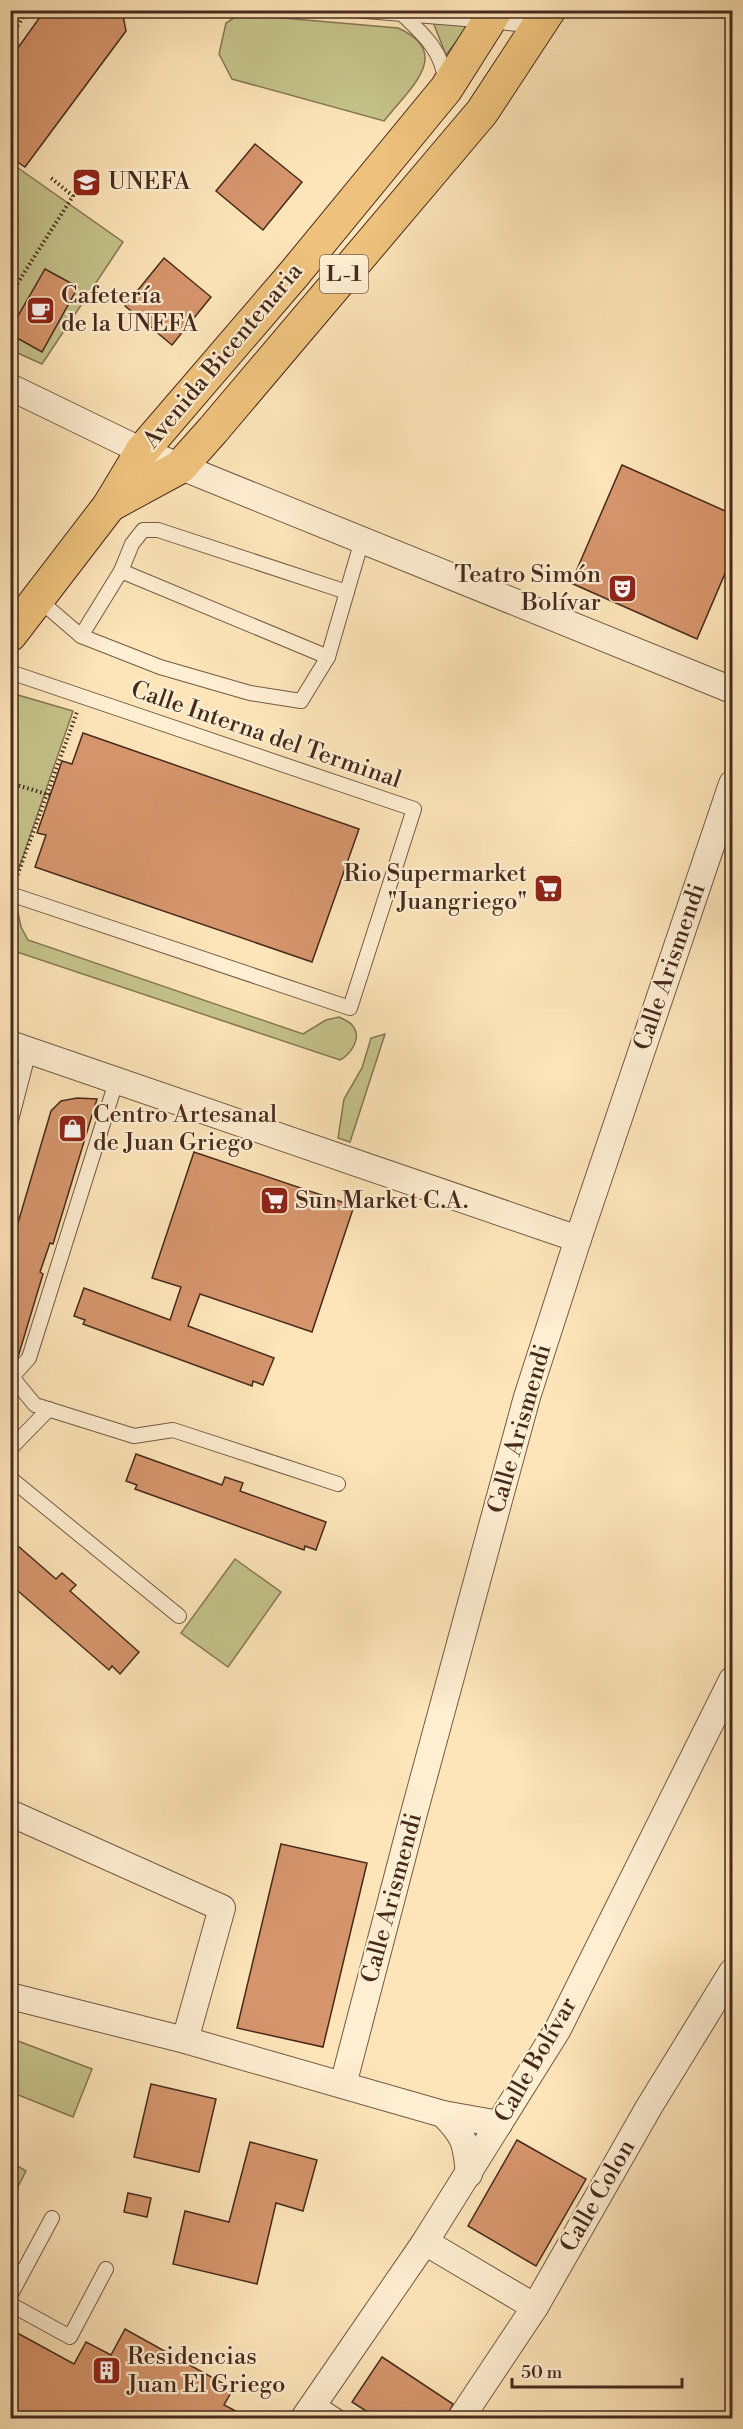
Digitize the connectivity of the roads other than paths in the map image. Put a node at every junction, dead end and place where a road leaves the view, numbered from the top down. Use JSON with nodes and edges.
{"nodes":[{"id":1,"x":353,"y":10,"type":"edge"},
{"id":2,"x":402,"y":14,"type":"junction"},
{"id":3,"x":493,"y":16,"type":"edge"},
{"id":4,"x":544,"y":19,"type":"edge"},
{"id":5,"x":446,"y":89,"type":"junction"},
{"id":6,"x":10,"y":387,"type":"edge"},
{"id":7,"x":142,"y":451,"type":"junction"},
{"id":8,"x":180,"y":467,"type":"junction"},
{"id":9,"x":109,"y":506,"type":"junction"},
{"id":10,"x":362,"y":540,"type":"junction"},
{"id":11,"x":121,"y":571,"type":"junction"},
{"id":12,"x":347,"y":592,"type":"junction"},
{"id":13,"x":38,"y":599,"type":"junction"},
{"id":14,"x":10,"y":635,"type":"edge"},
{"id":15,"x":81,"y":636,"type":"junction"},
{"id":16,"x":328,"y":657,"type":"junction"},
{"id":17,"x":10,"y":672,"type":"edge"},
{"id":18,"x":732,"y":690,"type":"edge"},
{"id":19,"x":732,"y":784,"type":"edge"},
{"id":20,"x":10,"y":894,"type":"edge"},
{"id":21,"x":20,"y":1048,"type":"edge"},
{"id":22,"x":116,"y":1082,"type":"junction"},
{"id":23,"x":16,"y":1085,"type":"edge"},
{"id":24,"x":10,"y":1124,"type":"edge"},
{"id":25,"x":578,"y":1239,"type":"junction"},
{"id":26,"x":49,"y":1409,"type":"junction"},
{"id":27,"x":10,"y":1449,"type":"edge"},
{"id":28,"x":10,"y":1478,"type":"edge"},
{"id":29,"x":338,"y":1484,"type":"dead end"},
{"id":30,"x":179,"y":1616,"type":"dead end"},
{"id":31,"x":732,"y":1680,"type":"edge"},
{"id":32,"x":10,"y":1813,"type":"edge"},
{"id":33,"x":732,"y":1972,"type":"edge"},
{"id":34,"x":10,"y":1996,"type":"edge"},
{"id":35,"x":185,"y":2040,"type":"junction"},
{"id":36,"x":343,"y":2085,"type":"junction"},
{"id":37,"x":443,"y":2114,"type":"junction"},
{"id":38,"x":499,"y":2124,"type":"junction"},
{"id":39,"x":469,"y":2174,"type":"junction"},
{"id":40,"x":52,"y":2218,"type":"dead end"},
{"id":41,"x":425,"y":2242,"type":"junction"},
{"id":42,"x":106,"y":2269,"type":"dead end"},
{"id":43,"x":10,"y":2296,"type":"edge"},
{"id":44,"x":10,"y":2304,"type":"edge"},
{"id":45,"x":534,"y":2307,"type":"junction"},
{"id":46,"x":309,"y":2410,"type":"edge"},
{"id":47,"x":340,"y":2418,"type":"edge"},
{"id":48,"x":461,"y":2418,"type":"edge"}],
"edges":[{"from":1,"to":2,"type":"lane"},
{"from":2,"to":3,"type":"lane"},
{"from":2,"to":5,"type":"lane"},
{"from":3,"to":4,"type":"lane"},
{"from":3,"to":5,"type":"main road","name":"Avenida Bicentenaria","number":"L-1"},
{"from":4,"to":8,"type":"main road","name":"Avenida Bicentenaria","number":"L-1"},
{"from":5,"to":7,"type":"main road","name":"Avenida Bicentenaria","number":"L-1"},
{"from":6,"to":7,"type":"street"},
{"from":7,"to":8,"type":"street"},
{"from":7,"to":9,"type":"main road","name":"Avenida Bicentenaria","number":"L-1"},
{"from":8,"to":9,"type":"main road","name":"Avenida Bicentenaria","number":"L-1"},
{"from":8,"to":10,"type":"street"},
{"from":9,"to":13,"type":"main road","name":"Avenida Bicentenaria","number":"L-1"},
{"from":10,"to":12,"type":"lane"},
{"from":10,"to":18,"type":"street"},
{"from":11,"to":12,"type":"lane"},
{"from":11,"to":15,"type":"lane"},
{"from":11,"to":16,"type":"lane"},
{"from":12,"to":16,"type":"lane"},
{"from":13,"to":14,"type":"main road","name":"Avenida Bicentenaria","number":"L-1"},
{"from":13,"to":15,"type":"lane"},
{"from":15,"to":16,"type":"lane"},
{"from":17,"to":20,"type":"lane","name":"Calle Interna del Terminal"},
{"from":19,"to":25,"type":"street","name":"Calle Arismendi"},
{"from":21,"to":22,"type":"street"},
{"from":21,"to":23,"type":"lane"},
{"from":22,"to":25,"type":"street"},
{"from":22,"to":26,"type":"lane"},
{"from":23,"to":24,"type":"lane"},
{"from":25,"to":36,"type":"street","name":"Calle Arismendi"},
{"from":26,"to":27,"type":"lane"},
{"from":26,"to":29,"type":"lane"},
{"from":28,"to":30,"type":"lane"},
{"from":31,"to":38,"type":"street","name":"Calle Bolívar"},
{"from":32,"to":35,"type":"street"},
{"from":33,"to":45,"type":"street","name":"Calle Colon"},
{"from":34,"to":35,"type":"street"},
{"from":35,"to":36,"type":"street"},
{"from":36,"to":37,"type":"street"},
{"from":37,"to":38,"type":"street"},
{"from":37,"to":39,"type":"street"},
{"from":38,"to":39,"type":"street","name":"Calle Bolívar"},
{"from":39,"to":41,"type":"street","name":"Calle Bolívar"},
{"from":40,"to":43,"type":"lane"},
{"from":41,"to":45,"type":"street"},
{"from":41,"to":46,"type":"street","name":"Calle Bolívar"},
{"from":42,"to":44,"type":"lane"},
{"from":45,"to":48,"type":"street","name":"Calle Colon"},
{"from":46,"to":47,"type":"lane"}]}
